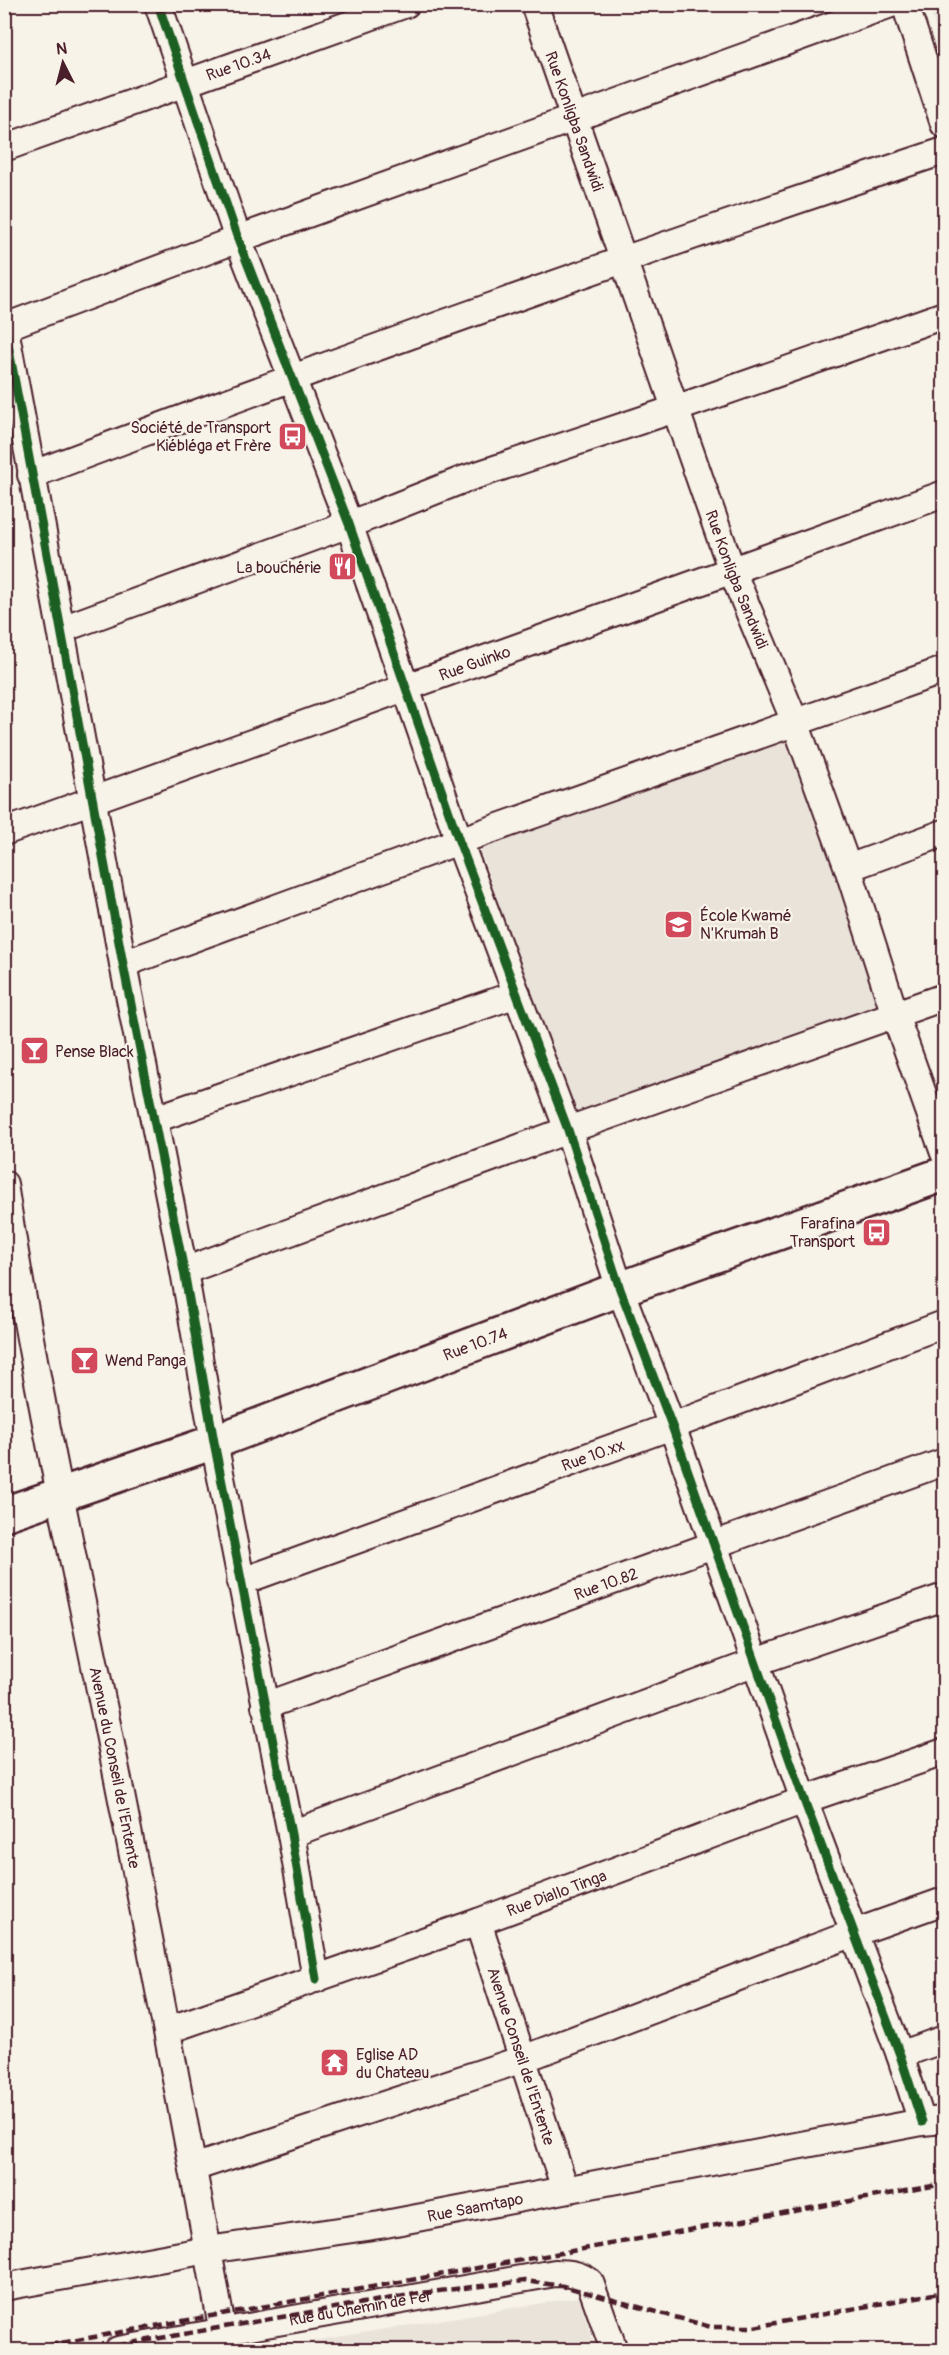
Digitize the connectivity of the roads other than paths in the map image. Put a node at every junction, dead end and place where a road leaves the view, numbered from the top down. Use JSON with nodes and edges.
{"nodes":[{"id":1,"x":158,"y":4,"type":"edge"},
{"id":2,"x":406,"y":4,"type":"edge"},
{"id":3,"x":534,"y":4,"type":"edge"},
{"id":4,"x":891,"y":4,"type":"edge"},
{"id":5,"x":905,"y":4,"type":"edge"},
{"id":6,"x":186,"y":84,"type":"junction"},
{"id":7,"x":574,"y":119,"type":"junction"},
{"id":8,"x":945,"y":124,"type":"edge"},
{"id":9,"x":4,"y":148,"type":"edge"},
{"id":10,"x":945,"y":151,"type":"edge"},
{"id":11,"x":238,"y":239,"type":"junction"},
{"id":12,"x":623,"y":261,"type":"junction"},
{"id":13,"x":945,"y":315,"type":"edge"},
{"id":14,"x":5,"y":325,"type":"edge"},
{"id":15,"x":293,"y":376,"type":"junction"},
{"id":16,"x":675,"y":409,"type":"junction"},
{"id":17,"x":32,"y":475,"type":"junction"},
{"id":18,"x":945,"y":494,"type":"edge"},
{"id":19,"x":349,"y":524,"type":"junction"},
{"id":20,"x":732,"y":571,"type":"junction"},
{"id":21,"x":62,"y":629,"type":"junction"},
{"id":22,"x":945,"y":670,"type":"edge"},
{"id":23,"x":407,"y":688,"type":"junction"},
{"id":24,"x":795,"y":722,"type":"junction"},
{"id":25,"x":93,"y":800,"type":"junction"},
{"id":26,"x":4,"y":832,"type":"edge"},
{"id":27,"x":945,"y":833,"type":"edge"},
{"id":28,"x":459,"y":840,"type":"junction"},
{"id":29,"x":848,"y":867,"type":"junction"},
{"id":30,"x":123,"y":964,"type":"junction"},
{"id":31,"x":517,"y":994,"type":"junction"},
{"id":32,"x":945,"y":997,"type":"edge"},
{"id":33,"x":895,"y":1015,"type":"junction"},
{"id":34,"x":155,"y":1119,"type":"junction"},
{"id":35,"x":568,"y":1130,"type":"junction"},
{"id":36,"x":945,"y":1153,"type":"edge"},
{"id":37,"x":945,"y":1174,"type":"edge"},
{"id":38,"x":4,"y":1184,"type":"edge"},
{"id":39,"x":10,"y":1254,"type":"edge"},
{"id":40,"x":184,"y":1271,"type":"junction"},
{"id":41,"x":620,"y":1289,"type":"junction"},
{"id":42,"x":945,"y":1324,"type":"edge"},
{"id":43,"x":672,"y":1426,"type":"junction"},
{"id":44,"x":214,"y":1442,"type":"junction"},
{"id":45,"x":945,"y":1462,"type":"edge"},
{"id":46,"x":61,"y":1496,"type":"junction"},
{"id":47,"x":4,"y":1514,"type":"edge"},
{"id":48,"x":714,"y":1545,"type":"junction"},
{"id":49,"x":240,"y":1582,"type":"junction"},
{"id":50,"x":945,"y":1598,"type":"edge"},
{"id":51,"x":756,"y":1662,"type":"junction"},
{"id":52,"x":265,"y":1706,"type":"junction"},
{"id":53,"x":945,"y":1752,"type":"edge"},
{"id":54,"x":804,"y":1800,"type":"junction"},
{"id":55,"x":291,"y":1834,"type":"junction"},
{"id":56,"x":945,"y":1901,"type":"edge"},
{"id":57,"x":478,"y":1922,"type":"junction"},
{"id":58,"x":854,"y":1933,"type":"junction"},
{"id":59,"x":316,"y":1979,"type":"junction"},
{"id":60,"x":168,"y":2031,"type":"junction"},
{"id":61,"x":945,"y":2039,"type":"edge"},
{"id":62,"x":900,"y":2055,"type":"junction"},
{"id":63,"x":523,"y":2059,"type":"junction"},
{"id":64,"x":933,"y":2121,"type":"edge"},
{"id":65,"x":193,"y":2168,"type":"junction"},
{"id":66,"x":565,"y":2189,"type":"junction"},
{"id":67,"x":208,"y":2250,"type":"junction"},
{"id":68,"x":5,"y":2283,"type":"edge"},
{"id":69,"x":225,"y":2341,"type":"edge"},
{"id":70,"x":118,"y":2350,"type":"edge"},
{"id":71,"x":614,"y":2350,"type":"edge"}],
"edges":[{"from":1,"to":6,"type":"street"},
{"from":2,"to":6,"type":"street","name":"Rue 10.34"},
{"from":3,"to":7,"type":"street","name":"Rue Konligba Sandwidi"},
{"from":4,"to":7,"type":"street"},
{"from":5,"to":8,"type":"street"},
{"from":6,"to":9,"type":"street","name":"Rue 10.34"},
{"from":6,"to":11,"type":"street"},
{"from":7,"to":11,"type":"street"},
{"from":7,"to":12,"type":"street","name":"Rue Konligba Sandwidi"},
{"from":10,"to":12,"type":"street"},
{"from":11,"to":14,"type":"street"},
{"from":11,"to":15,"type":"street"},
{"from":12,"to":15,"type":"street"},
{"from":12,"to":16,"type":"street","name":"Rue Konligba Sandwidi"},
{"from":13,"to":16,"type":"street"},
{"from":14,"to":17,"type":"street"},
{"from":15,"to":17,"type":"street"},
{"from":15,"to":19,"type":"street"},
{"from":16,"to":19,"type":"street"},
{"from":16,"to":20,"type":"street","name":"Rue Konligba Sandwidi"},
{"from":17,"to":21,"type":"street"},
{"from":18,"to":20,"type":"street","name":"Rue Guinko"},
{"from":19,"to":21,"type":"street"},
{"from":19,"to":23,"type":"street"},
{"from":20,"to":23,"type":"street","name":"Rue Guinko"},
{"from":20,"to":24,"type":"street","name":"Rue Konligba Sandwidi"},
{"from":21,"to":25,"type":"street"},
{"from":22,"to":24,"type":"street"},
{"from":23,"to":25,"type":"street","name":"Rue Guinko"},
{"from":23,"to":28,"type":"street"},
{"from":24,"to":28,"type":"street"},
{"from":24,"to":29,"type":"street","name":"Rue Konligba Sandwidi"},
{"from":25,"to":26,"type":"street","name":"Rue Guinko"},
{"from":25,"to":30,"type":"street"},
{"from":27,"to":29,"type":"street"},
{"from":28,"to":30,"type":"street"},
{"from":28,"to":31,"type":"street"},
{"from":29,"to":33,"type":"street","name":"Rue Konligba Sandwidi"},
{"from":30,"to":34,"type":"street"},
{"from":31,"to":34,"type":"street"},
{"from":31,"to":35,"type":"street"},
{"from":32,"to":33,"type":"street"},
{"from":33,"to":35,"type":"street"},
{"from":33,"to":36,"type":"street","name":"Rue Konligba Sandwidi"},
{"from":34,"to":40,"type":"street"},
{"from":35,"to":40,"type":"street"},
{"from":35,"to":41,"type":"street"},
{"from":37,"to":41,"type":"main road","name":"Rue 10.74"},
{"from":38,"to":39,"type":"street","name":"Avenue du Conseil de l'Entente"},
{"from":39,"to":46,"type":"street","name":"Avenue du Conseil de l'Entente"},
{"from":40,"to":44,"type":"street"},
{"from":41,"to":43,"type":"street"},
{"from":41,"to":44,"type":"main road","name":"Rue 10.74"},
{"from":42,"to":43,"type":"street","name":"Rue 10.xx"},
{"from":43,"to":48,"type":"street"},
{"from":43,"to":49,"type":"street","name":"Rue 10.xx"},
{"from":44,"to":46,"type":"main road","name":"Rue 10.74"},
{"from":44,"to":49,"type":"street"},
{"from":45,"to":48,"type":"street","name":"Rue 10.82"},
{"from":46,"to":47,"type":"main road","name":"Rue 10.74"},
{"from":46,"to":60,"type":"street","name":"Avenue du Conseil de l'Entente"},
{"from":48,"to":51,"type":"street"},
{"from":48,"to":52,"type":"street","name":"Rue 10.82"},
{"from":49,"to":52,"type":"street"},
{"from":50,"to":51,"type":"street"},
{"from":51,"to":54,"type":"street"},
{"from":51,"to":55,"type":"street"},
{"from":52,"to":55,"type":"street"},
{"from":53,"to":54,"type":"street","name":"Rue Diallo Tinga"},
{"from":54,"to":57,"type":"street","name":"Rue Diallo Tinga"},
{"from":54,"to":58,"type":"street"},
{"from":55,"to":59,"type":"street"},
{"from":56,"to":58,"type":"street"},
{"from":57,"to":59,"type":"street","name":"Rue Diallo Tinga"},
{"from":57,"to":63,"type":"street","name":"Avenue Conseil de l'Entente"},
{"from":58,"to":62,"type":"street"},
{"from":58,"to":63,"type":"street"},
{"from":59,"to":60,"type":"street","name":"Rue Diallo Tinga"},
{"from":60,"to":65,"type":"street","name":"Avenue du Conseil de l'Entente"},
{"from":61,"to":62,"type":"street"},
{"from":62,"to":64,"type":"street"},
{"from":63,"to":65,"type":"street"},
{"from":63,"to":66,"type":"street","name":"Avenue Conseil de l'Entente"},
{"from":64,"to":66,"type":"street","name":"Rue Saamtapo"},
{"from":65,"to":67,"type":"street","name":"Avenue du Conseil de l'Entente"},
{"from":66,"to":67,"type":"street","name":"Rue Saamtapo"},
{"from":67,"to":68,"type":"street","name":"Rue Saamtapo"},
{"from":67,"to":69,"type":"street","name":"Avenue du Conseil de l'Entente"},
{"from":69,"to":70,"type":"street","name":"Rue du Chemin de Fer"},
{"from":69,"to":71,"type":"street","name":"Rue du Chemin de Fer"}]}
